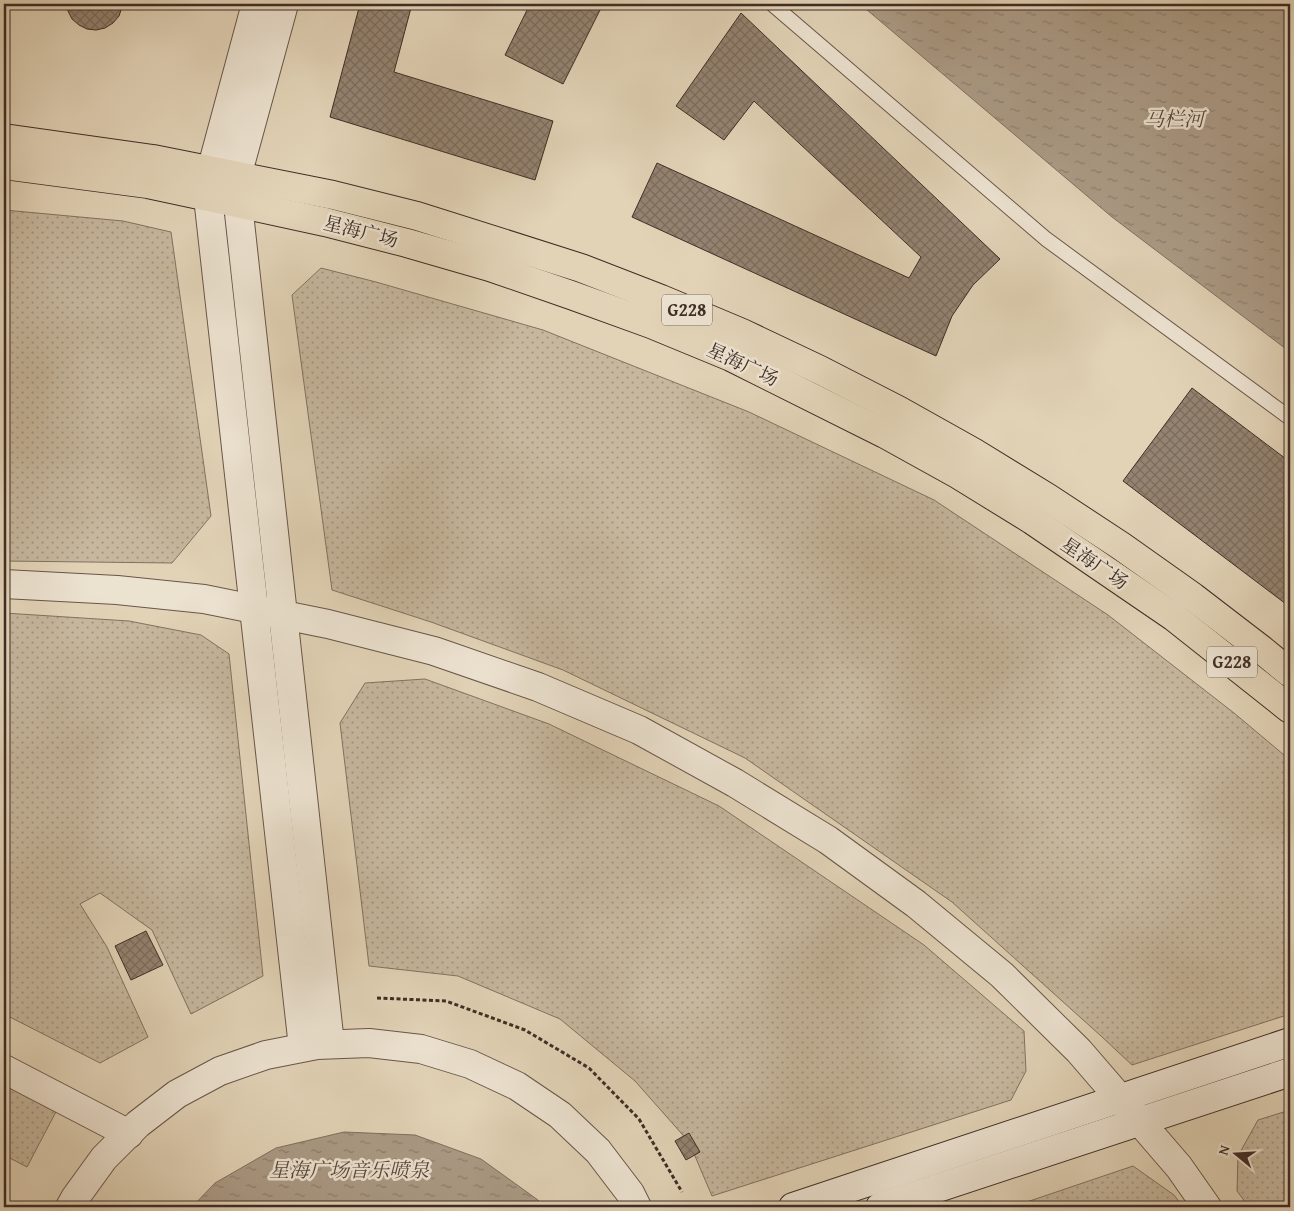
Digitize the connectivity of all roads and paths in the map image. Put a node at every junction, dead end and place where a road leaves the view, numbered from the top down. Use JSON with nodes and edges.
{"nodes":[{"id":1,"x":256,"y":4,"type":"edge"},
{"id":2,"x":284,"y":4,"type":"edge"},
{"id":3,"x":772,"y":4,"type":"edge"},
{"id":4,"x":4,"y":138,"type":"edge"},
{"id":5,"x":4,"y":165,"type":"edge"},
{"id":6,"x":224,"y":173,"type":"junction"},
{"id":7,"x":208,"y":197,"type":"junction"},
{"id":8,"x":238,"y":204,"type":"junction"},
{"id":9,"x":1290,"y":418,"type":"edge"},
{"id":10,"x":4,"y":584,"type":"edge"},
{"id":11,"x":254,"y":609,"type":"junction"},
{"id":12,"x":283,"y":615,"type":"junction"},
{"id":13,"x":1290,"y":673,"type":"edge"},
{"id":14,"x":1290,"y":709,"type":"edge"},
{"id":15,"x":377,"y":998,"type":"dead end"},
{"id":16,"x":1290,"y":1042,"type":"edge"},
{"id":17,"x":317,"y":1046,"type":"junction"},
{"id":18,"x":4,"y":1070,"type":"edge"},
{"id":19,"x":1290,"y":1072,"type":"edge"},
{"id":20,"x":1120,"y":1099,"type":"junction"},
{"id":21,"x":1140,"y":1121,"type":"junction"},
{"id":22,"x":129,"y":1134,"type":"junction"},
{"id":23,"x":682,"y":1192,"type":"dead end"},
{"id":24,"x":70,"y":1207,"type":"edge"},
{"id":25,"x":637,"y":1207,"type":"edge"},
{"id":26,"x":793,"y":1207,"type":"edge"},
{"id":27,"x":880,"y":1207,"type":"edge"},
{"id":28,"x":1207,"y":1207,"type":"edge"}],
"edges":[{"from":1,"to":6,"type":"street"},
{"from":2,"to":6,"type":"street"},
{"from":3,"to":9,"type":"lane"},
{"from":4,"to":6,"type":"highway","name":"星海广场","number":"G228"},
{"from":5,"to":7,"type":"highway","name":"星海广场","number":"G228"},
{"from":6,"to":7,"type":"street"},
{"from":6,"to":8,"type":"street"},
{"from":6,"to":13,"type":"highway","name":"星海广场","number":"G228"},
{"from":7,"to":8,"type":"highway","name":"星海广场","number":"G228"},
{"from":7,"to":11,"type":"street"},
{"from":8,"to":12,"type":"street"},
{"from":8,"to":14,"type":"highway","name":"星海广场","number":"G228"},
{"from":10,"to":11,"type":"street"},
{"from":11,"to":12,"type":"street"},
{"from":11,"to":17,"type":"street"},
{"from":12,"to":17,"type":"street"},
{"from":12,"to":20,"type":"street"},
{"from":15,"to":23,"type":"path"},
{"from":16,"to":20,"type":"street"},
{"from":17,"to":22,"type":"street"},
{"from":17,"to":25,"type":"street"},
{"from":18,"to":22,"type":"street"},
{"from":19,"to":21,"type":"street"},
{"from":20,"to":21,"type":"street"},
{"from":20,"to":26,"type":"street"},
{"from":21,"to":27,"type":"street"},
{"from":21,"to":28,"type":"street"},
{"from":22,"to":24,"type":"street"}]}
